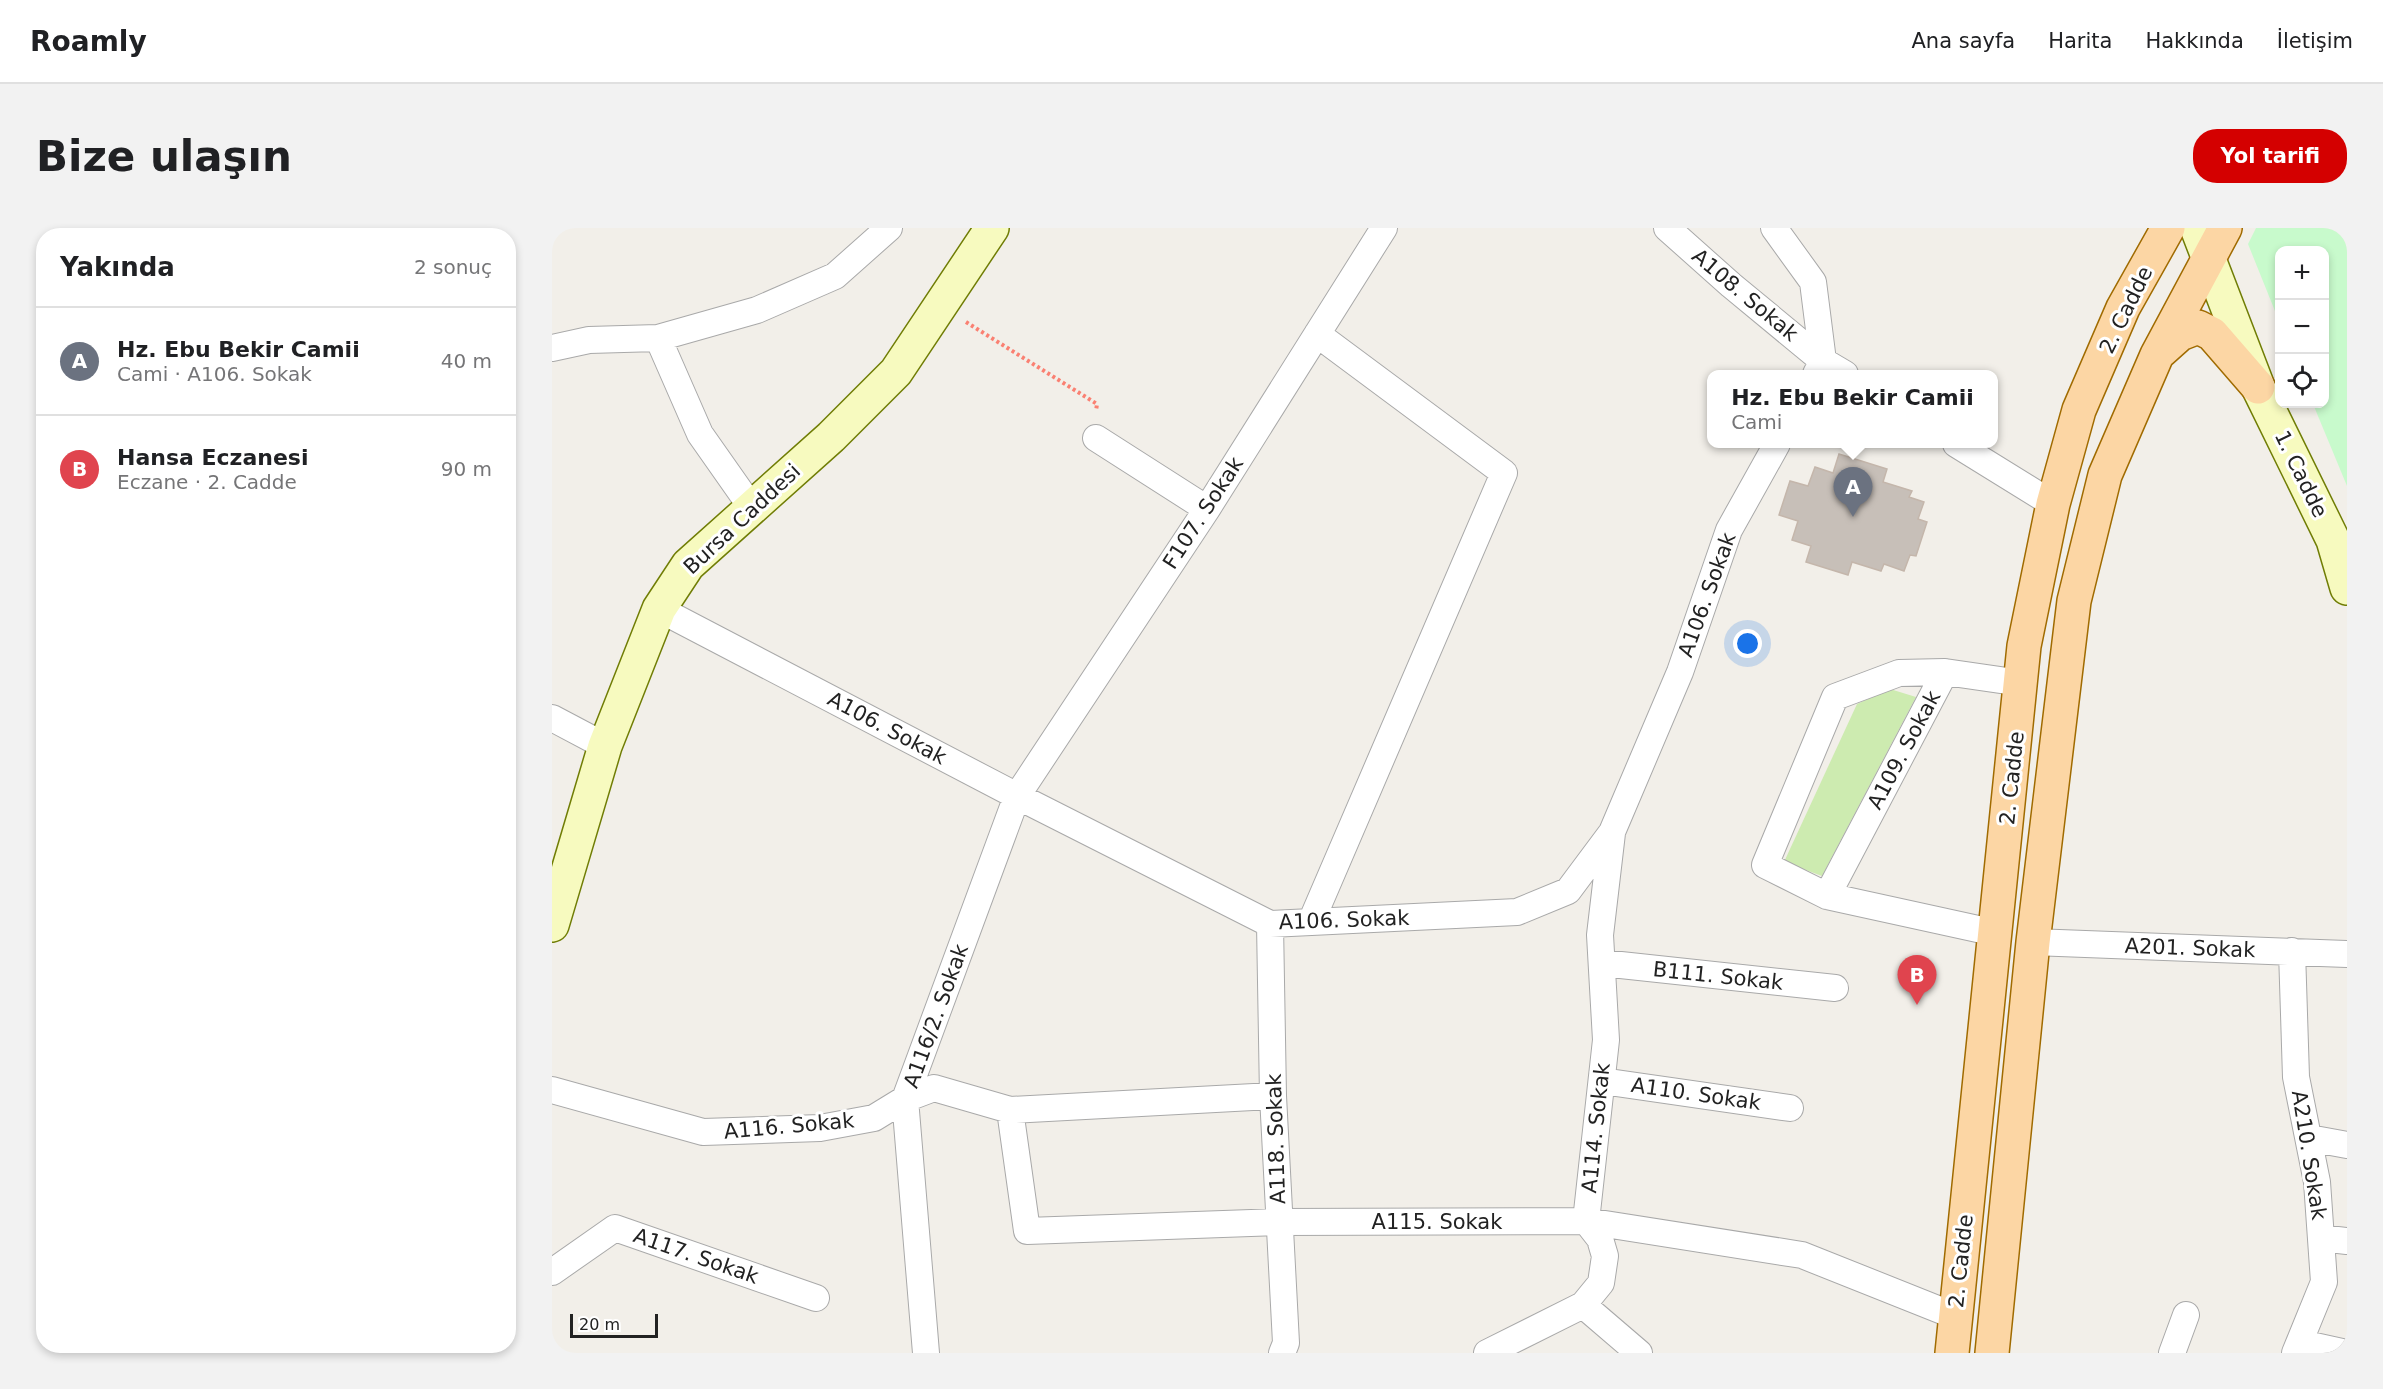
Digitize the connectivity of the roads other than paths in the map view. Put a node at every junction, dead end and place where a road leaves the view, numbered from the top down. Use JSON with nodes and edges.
{"nodes":[{"id":1,"x":889,"y":228,"type":"edge"},
{"id":2,"x":992,"y":228,"type":"edge"},
{"id":3,"x":1384,"y":228,"type":"edge"},
{"id":4,"x":1667,"y":228,"type":"edge"},
{"id":5,"x":1774,"y":228,"type":"edge"},
{"id":6,"x":2168,"y":228,"type":"edge"},
{"id":7,"x":2197,"y":228,"type":"edge"},
{"id":8,"x":2224,"y":228,"type":"edge"},
{"id":9,"x":2209,"y":258,"type":"junction"},
{"id":10,"x":1317,"y":334,"type":"junction"},
{"id":11,"x":658,"y":338,"type":"junction"},
{"id":12,"x":552,"y":348,"type":"edge"},
{"id":13,"x":2157,"y":355,"type":"junction"},
{"id":14,"x":1820,"y":368,"type":"edge"},
{"id":15,"x":2258,"y":387,"type":"junction"},
{"id":16,"x":1096,"y":438,"type":"dead end"},
{"id":17,"x":1775,"y":448,"type":"edge"},
{"id":18,"x":1962,"y":448,"type":"edge"},
{"id":19,"x":2053,"y":504,"type":"junction"},
{"id":20,"x":752,"y":508,"type":"junction"},
{"id":21,"x":1207,"y":509,"type":"junction"},
{"id":22,"x":2347,"y":588,"type":"edge"},
{"id":23,"x":659,"y":609,"type":"junction"},
{"id":24,"x":1945,"y":672,"type":"junction"},
{"id":25,"x":2021,"y":683,"type":"junction"},
{"id":26,"x":552,"y":718,"type":"edge"},
{"id":27,"x":605,"y":746,"type":"junction"},
{"id":28,"x":1017,"y":796,"type":"junction"},
{"id":29,"x":1612,"y":832,"type":"junction"},
{"id":30,"x":1827,"y":896,"type":"junction"},
{"id":31,"x":1311,"y":922,"type":"junction"},
{"id":32,"x":1270,"y":924,"type":"junction"},
{"id":33,"x":552,"y":925,"type":"edge"},
{"id":34,"x":1996,"y":933,"type":"junction"},
{"id":35,"x":2033,"y":942,"type":"junction"},
{"id":36,"x":2292,"y":951,"type":"junction"},
{"id":37,"x":2347,"y":954,"type":"edge"},
{"id":38,"x":1602,"y":963,"type":"junction"},
{"id":39,"x":1835,"y":988,"type":"dead end"},
{"id":40,"x":1602,"y":1081,"type":"junction"},
{"id":41,"x":552,"y":1089,"type":"edge"},
{"id":42,"x":1274,"y":1096,"type":"junction"},
{"id":43,"x":905,"y":1099,"type":"junction"},
{"id":44,"x":1790,"y":1108,"type":"dead end"},
{"id":45,"x":1010,"y":1110,"type":"junction"},
{"id":46,"x":2309,"y":1138,"type":"junction"},
{"id":47,"x":2347,"y":1145,"type":"edge"},
{"id":48,"x":1586,"y":1221,"type":"junction"},
{"id":49,"x":1280,"y":1222,"type":"junction"},
{"id":50,"x":2321,"y":1238,"type":"junction"},
{"id":51,"x":2347,"y":1241,"type":"edge"},
{"id":52,"x":552,"y":1272,"type":"edge"},
{"id":53,"x":816,"y":1298,"type":"dead end"},
{"id":54,"x":1583,"y":1305,"type":"junction"},
{"id":55,"x":2186,"y":1315,"type":"dead end"},
{"id":56,"x":1955,"y":1316,"type":"junction"},
{"id":57,"x":2298,"y":1348,"type":"edge"},
{"id":58,"x":926,"y":1353,"type":"edge"},
{"id":59,"x":1282,"y":1353,"type":"edge"},
{"id":60,"x":1489,"y":1353,"type":"edge"},
{"id":61,"x":1639,"y":1353,"type":"edge"},
{"id":62,"x":1952,"y":1353,"type":"edge"},
{"id":63,"x":1992,"y":1353,"type":"edge"},
{"id":64,"x":2172,"y":1353,"type":"edge"},
{"id":65,"x":2347,"y":1353,"type":"edge"}],
"edges":[{"from":1,"to":11,"type":"street"},
{"from":2,"to":20,"type":"main road","name":"Bursa Caddesi"},
{"from":3,"to":10,"type":"street","name":"F107. Sokak"},
{"from":4,"to":14,"type":"street","name":"A108. Sokak"},
{"from":5,"to":14,"type":"street","name":"A108. Sokak"},
{"from":6,"to":19,"type":"main road","name":"2. Cadde"},
{"from":7,"to":9,"type":"main road","name":"1. Cadde"},
{"from":8,"to":9,"type":"main road","name":"2. Cadde"},
{"from":9,"to":13,"type":"main road","name":"2. Cadde"},
{"from":9,"to":15,"type":"main road","name":"1. Cadde"},
{"from":10,"to":21,"type":"street","name":"F107. Sokak"},
{"from":10,"to":31,"type":"street"},
{"from":11,"to":12,"type":"street"},
{"from":11,"to":20,"type":"street"},
{"from":13,"to":15,"type":"main road"},
{"from":13,"to":35,"type":"main road","name":"2. Cadde"},
{"from":15,"to":22,"type":"main road","name":"1. Cadde"},
{"from":16,"to":21,"type":"street"},
{"from":17,"to":29,"type":"street","name":"A106. Sokak"},
{"from":18,"to":19,"type":"street"},
{"from":19,"to":25,"type":"main road","name":"2. Cadde"},
{"from":20,"to":23,"type":"main road","name":"Bursa Caddesi"},
{"from":21,"to":28,"type":"street","name":"F107. Sokak"},
{"from":23,"to":27,"type":"main road","name":"Bursa Caddesi"},
{"from":23,"to":28,"type":"street","name":"A106. Sokak"},
{"from":24,"to":25,"type":"street","name":"A109. Sokak"},
{"from":24,"to":30,"type":"street","name":"A109. Sokak"},
{"from":24,"to":30,"type":"street"},
{"from":25,"to":34,"type":"main road","name":"2. Cadde"},
{"from":26,"to":27,"type":"street"},
{"from":27,"to":33,"type":"main road","name":"Bursa Caddesi"},
{"from":28,"to":32,"type":"street","name":"A106. Sokak"},
{"from":28,"to":43,"type":"street","name":"A116/2. Sokak"},
{"from":29,"to":31,"type":"street","name":"A106. Sokak"},
{"from":29,"to":38,"type":"street","name":"A114. Sokak"},
{"from":30,"to":34,"type":"street"},
{"from":31,"to":32,"type":"street","name":"A106. Sokak"},
{"from":32,"to":42,"type":"street","name":"A118. Sokak"},
{"from":34,"to":56,"type":"main road","name":"2. Cadde"},
{"from":35,"to":36,"type":"street","name":"A201. Sokak"},
{"from":35,"to":63,"type":"main road","name":"2. Cadde"},
{"from":36,"to":37,"type":"street","name":"A201. Sokak"},
{"from":36,"to":46,"type":"street","name":"A210. Sokak"},
{"from":38,"to":39,"type":"street","name":"B111. Sokak"},
{"from":38,"to":40,"type":"street","name":"A114. Sokak"},
{"from":40,"to":44,"type":"street","name":"A110. Sokak"},
{"from":40,"to":48,"type":"street","name":"A114. Sokak"},
{"from":41,"to":43,"type":"street","name":"A116. Sokak"},
{"from":42,"to":45,"type":"street","name":"A116. Sokak"},
{"from":42,"to":49,"type":"street","name":"A118. Sokak"},
{"from":43,"to":45,"type":"street","name":"A116. Sokak"},
{"from":43,"to":58,"type":"street","name":"A116/2. Sokak"},
{"from":45,"to":49,"type":"street","name":"A115. Sokak"},
{"from":46,"to":47,"type":"street"},
{"from":46,"to":50,"type":"street","name":"A210. Sokak"},
{"from":48,"to":49,"type":"street","name":"A115. Sokak"},
{"from":48,"to":54,"type":"street","name":"A114. Sokak"},
{"from":48,"to":56,"type":"street","name":"A115. Sokak"},
{"from":49,"to":59,"type":"street","name":"A118. Sokak"},
{"from":50,"to":51,"type":"street"},
{"from":50,"to":57,"type":"street","name":"A210. Sokak"},
{"from":52,"to":53,"type":"street","name":"A117. Sokak"},
{"from":54,"to":60,"type":"street","name":"A114. Sokak"},
{"from":54,"to":61,"type":"street"},
{"from":55,"to":64,"type":"street"},
{"from":56,"to":62,"type":"main road","name":"2. Cadde"},
{"from":57,"to":65,"type":"street"}]}
